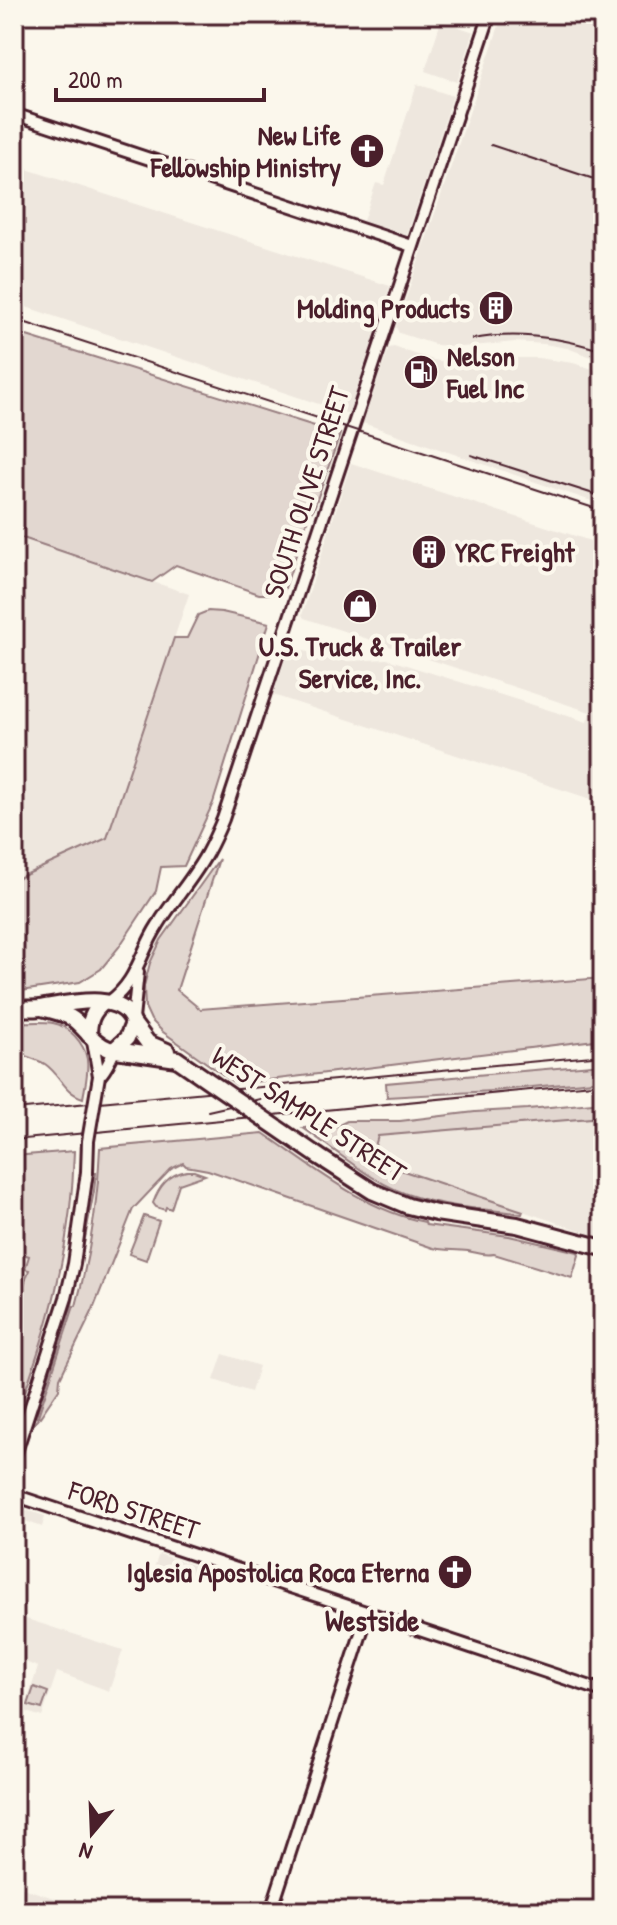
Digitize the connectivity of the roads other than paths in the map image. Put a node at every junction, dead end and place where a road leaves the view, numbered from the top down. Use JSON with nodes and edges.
{"nodes":[{"id":1,"x":490,"y":14,"type":"edge"},
{"id":2,"x":14,"y":114,"type":"edge"},
{"id":3,"x":412,"y":246,"type":"junction"},
{"id":4,"x":137,"y":970,"type":"junction"},
{"id":5,"x":106,"y":1003,"type":"junction"},
{"id":6,"x":41,"y":1008,"type":"junction"},
{"id":7,"x":14,"y":1009,"type":"edge"},
{"id":8,"x":133,"y":1021,"type":"junction"},
{"id":9,"x":91,"y":1038,"type":"junction"},
{"id":10,"x":115,"y":1049,"type":"junction"},
{"id":11,"x":177,"y":1059,"type":"junction"},
{"id":12,"x":99,"y":1076,"type":"junction"},
{"id":13,"x":603,"y":1248,"type":"edge"},
{"id":14,"x":14,"y":1458,"type":"edge"},
{"id":15,"x":14,"y":1495,"type":"edge"},
{"id":16,"x":368,"y":1612,"type":"junction"},
{"id":17,"x":603,"y":1691,"type":"edge"},
{"id":18,"x":271,"y":1911,"type":"edge"}],
"edges":[{"from":1,"to":3,"type":"street","name":"SOUTH OLIVE STREET"},
{"from":2,"to":3,"type":"street"},
{"from":3,"to":4,"type":"street","name":"SOUTH OLIVE STREET"},
{"from":4,"to":5,"type":"street","name":"SOUTH OLIVE STREET"},
{"from":4,"to":8,"type":"street","name":"SOUTH OLIVE STREET"},
{"from":5,"to":6,"type":"main road"},
{"from":5,"to":8,"type":"main road"},
{"from":5,"to":9,"type":"main road"},
{"from":6,"to":7,"type":"main road"},
{"from":6,"to":9,"type":"main road"},
{"from":8,"to":10,"type":"main road"},
{"from":8,"to":11,"type":"main road","name":"WEST SAMPLE STREET"},
{"from":9,"to":10,"type":"main road"},
{"from":9,"to":12,"type":"street"},
{"from":10,"to":11,"type":"main road","name":"WEST SAMPLE STREET"},
{"from":10,"to":12,"type":"street"},
{"from":11,"to":13,"type":"main road","name":"WEST SAMPLE STREET","bridge":true},
{"from":12,"to":14,"type":"street","bridge":true},
{"from":15,"to":16,"type":"street","name":"FORD STREET"},
{"from":16,"to":17,"type":"street","name":"FORD STREET"},
{"from":16,"to":18,"type":"street"}]}
